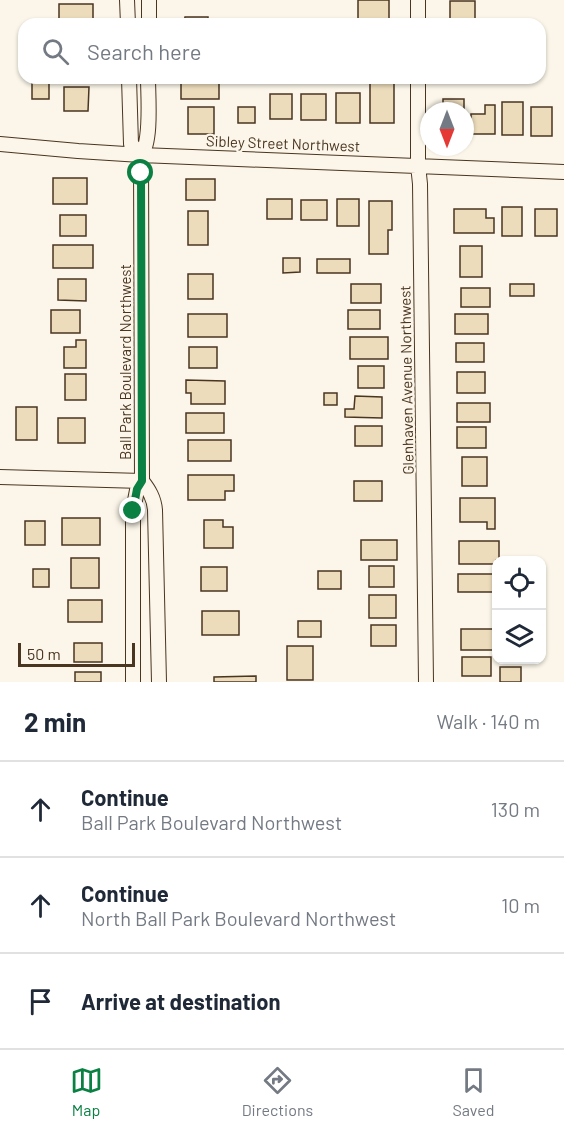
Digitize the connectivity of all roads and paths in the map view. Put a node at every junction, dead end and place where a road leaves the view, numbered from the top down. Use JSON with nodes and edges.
{"nodes":[{"id":1,"x":127,"y":0,"type":"edge"},
{"id":2,"x":149,"y":0,"type":"edge"},
{"id":3,"x":418,"y":0,"type":"edge"},
{"id":4,"x":128,"y":18,"type":"edge"},
{"id":5,"x":149,"y":18,"type":"edge"},
{"id":6,"x":418,"y":18,"type":"edge"},
{"id":7,"x":129,"y":84,"type":"edge"},
{"id":8,"x":148,"y":84,"type":"edge"},
{"id":9,"x":418,"y":84,"type":"edge"},
{"id":10,"x":0,"y":144,"type":"edge"},
{"id":11,"x":141,"y":155,"type":"junction"},
{"id":12,"x":418,"y":165,"type":"junction"},
{"id":13,"x":564,"y":172,"type":"edge"},
{"id":14,"x":0,"y":477,"type":"edge"},
{"id":15,"x":142,"y":481,"type":"junction"},
{"id":16,"x":133,"y":682,"type":"edge"},
{"id":17,"x":159,"y":682,"type":"edge"},
{"id":18,"x":426,"y":682,"type":"edge"}],
"edges":[{"from":1,"to":4,"type":"street"},
{"from":2,"to":5,"type":"street"},
{"from":3,"to":6,"type":"street"},
{"from":7,"to":11,"type":"street","name":"Ball Park Boulevard Northwest"},
{"from":8,"to":11,"type":"street"},
{"from":9,"to":12,"type":"street","name":"Glenhaven Avenue Northwest"},
{"from":10,"to":11,"type":"street","name":"Sibley Street Northwest"},
{"from":11,"to":12,"type":"street","name":"Sibley Street Northwest"},
{"from":11,"to":15,"type":"street","name":"Ball Park Boulevard Northwest"},
{"from":12,"to":13,"type":"street","name":"Sibley Street Northwest"},
{"from":12,"to":18,"type":"street","name":"Glenhaven Avenue Northwest"},
{"from":14,"to":15,"type":"street"},
{"from":15,"to":16,"type":"street"},
{"from":15,"to":17,"type":"street","name":"Ball Park Boulevard Northwest"}]}
